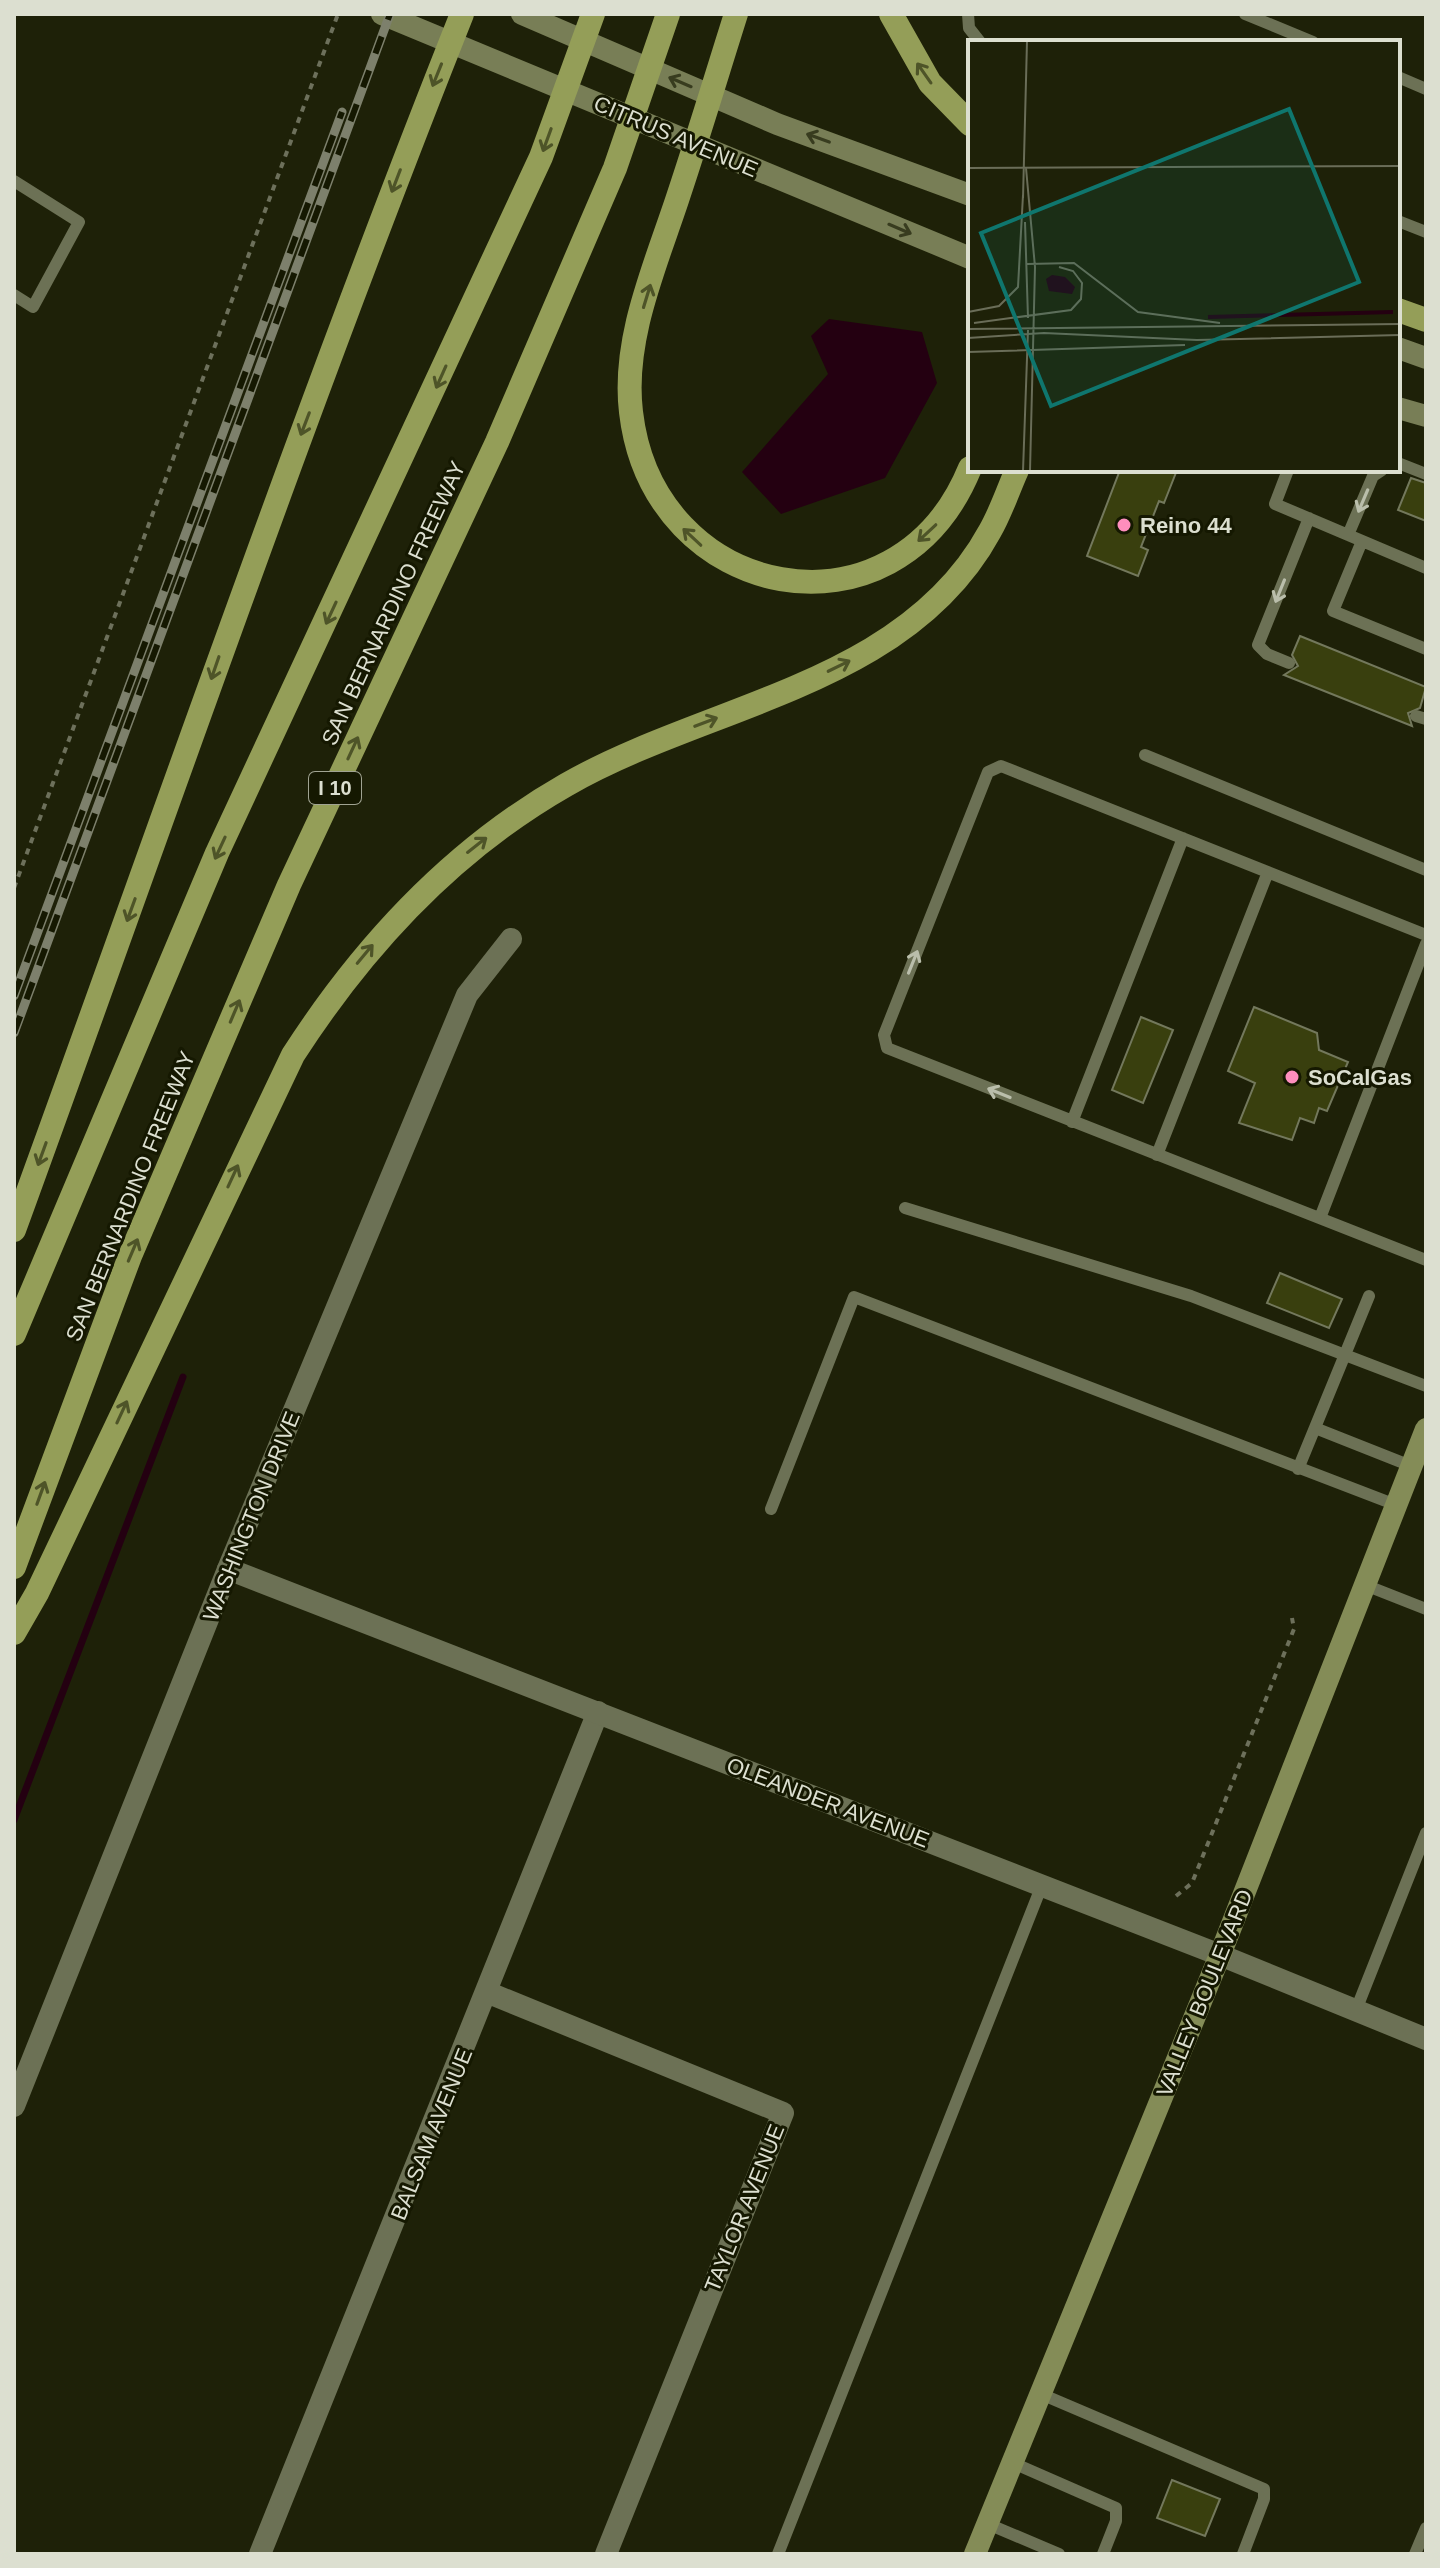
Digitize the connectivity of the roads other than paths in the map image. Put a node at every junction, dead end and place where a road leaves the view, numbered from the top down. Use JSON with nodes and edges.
{"nodes":[{"id":1,"x":382,"y":14,"type":"edge"},
{"id":2,"x":462,"y":14,"type":"edge"},
{"id":3,"x":523,"y":14,"type":"edge"},
{"id":4,"x":593,"y":14,"type":"edge"},
{"id":5,"x":668,"y":14,"type":"edge"},
{"id":6,"x":736,"y":14,"type":"edge"},
{"id":7,"x":891,"y":14,"type":"edge"},
{"id":8,"x":968,"y":14,"type":"edge"},
{"id":9,"x":1245,"y":14,"type":"edge"},
{"id":10,"x":978,"y":40,"type":"edge"},
{"id":11,"x":1308,"y":40,"type":"edge"},
{"id":12,"x":450,"y":42,"type":"junction"},
{"id":13,"x":1400,"y":78,"type":"edge"},
{"id":14,"x":1426,"y":89,"type":"edge"},
{"id":15,"x":968,"y":122,"type":"edge"},
{"id":16,"x":14,"y":181,"type":"edge"},
{"id":17,"x":968,"y":194,"type":"edge"},
{"id":18,"x":1400,"y":222,"type":"edge"},
{"id":19,"x":1426,"y":232,"type":"edge"},
{"id":20,"x":968,"y":257,"type":"edge"},
{"id":21,"x":14,"y":295,"type":"edge"},
{"id":22,"x":1400,"y":311,"type":"edge"},
{"id":23,"x":1426,"y":320,"type":"edge"},
{"id":24,"x":1400,"y":349,"type":"edge"},
{"id":25,"x":1426,"y":358,"type":"edge"},
{"id":26,"x":1400,"y":409,"type":"edge"},
{"id":27,"x":1426,"y":416,"type":"edge"},
{"id":28,"x":1400,"y":464,"type":"edge"},
{"id":29,"x":968,"y":472,"type":"edge"},
{"id":30,"x":1016,"y":472,"type":"edge"},
{"id":31,"x":1287,"y":472,"type":"edge"},
{"id":32,"x":1379,"y":472,"type":"edge"},
{"id":33,"x":1426,"y":474,"type":"edge"},
{"id":34,"x":1309,"y":518,"type":"junction"},
{"id":35,"x":1348,"y":535,"type":"junction"},
{"id":36,"x":1362,"y":541,"type":"junction"},
{"id":37,"x":1426,"y":568,"type":"edge"},
{"id":38,"x":1426,"y":649,"type":"edge"},
{"id":39,"x":1289,"y":663,"type":"dead end"},
{"id":40,"x":1145,"y":755,"type":"dead end"},
{"id":41,"x":1183,"y":838,"type":"junction"},
{"id":42,"x":1426,"y":870,"type":"edge"},
{"id":43,"x":1268,"y":872,"type":"junction"},
{"id":44,"x":1426,"y":935,"type":"edge"},
{"id":45,"x":511,"y":939,"type":"dead end"},
{"id":46,"x":1426,"y":944,"type":"edge"},
{"id":47,"x":1072,"y":1122,"type":"junction"},
{"id":48,"x":1157,"y":1155,"type":"junction"},
{"id":49,"x":905,"y":1208,"type":"dead end"},
{"id":50,"x":1320,"y":1218,"type":"junction"},
{"id":51,"x":14,"y":1230,"type":"edge"},
{"id":52,"x":1426,"y":1260,"type":"edge"},
{"id":53,"x":1369,"y":1296,"type":"dead end"},
{"id":54,"x":14,"y":1334,"type":"edge"},
{"id":55,"x":1346,"y":1356,"type":"junction"},
{"id":56,"x":1426,"y":1386,"type":"edge"},
{"id":57,"x":1315,"y":1428,"type":"junction"},
{"id":58,"x":1426,"y":1429,"type":"edge"},
{"id":59,"x":1411,"y":1466,"type":"junction"},
{"id":60,"x":1298,"y":1469,"type":"junction"},
{"id":61,"x":1396,"y":1505,"type":"junction"},
{"id":62,"x":771,"y":1509,"type":"dead end"},
{"id":63,"x":14,"y":1567,"type":"edge"},
{"id":64,"x":228,"y":1569,"type":"junction"},
{"id":65,"x":1365,"y":1585,"type":"junction"},
{"id":66,"x":1426,"y":1609,"type":"edge"},
{"id":67,"x":14,"y":1633,"type":"edge"},
{"id":68,"x":598,"y":1712,"type":"junction"},
{"id":69,"x":1426,"y":1833,"type":"edge"},
{"id":70,"x":1042,"y":1885,"type":"junction"},
{"id":71,"x":1220,"y":1955,"type":"junction"},
{"id":72,"x":489,"y":1993,"type":"junction"},
{"id":73,"x":1356,"y":2010,"type":"junction"},
{"id":74,"x":1426,"y":2039,"type":"edge"},
{"id":75,"x":14,"y":2106,"type":"edge"},
{"id":76,"x":1041,"y":2394,"type":"junction"},
{"id":77,"x":1013,"y":2463,"type":"junction"},
{"id":78,"x":988,"y":2524,"type":"junction"},
{"id":79,"x":1426,"y":2528,"type":"edge"},
{"id":80,"x":260,"y":2554,"type":"edge"},
{"id":81,"x":606,"y":2554,"type":"edge"},
{"id":82,"x":778,"y":2554,"type":"edge"},
{"id":83,"x":975,"y":2554,"type":"edge"},
{"id":84,"x":1059,"y":2554,"type":"edge"},
{"id":85,"x":1103,"y":2554,"type":"edge"},
{"id":86,"x":1243,"y":2554,"type":"edge"},
{"id":87,"x":1415,"y":2554,"type":"edge"}],
"edges":[{"from":1,"to":12,"type":"main road","name":"CITRUS AVENUE"},
{"from":2,"to":12,"type":"highway"},
{"from":17,"to":3,"type":"main road","one_way":true},
{"from":4,"to":54,"type":"highway","one_way":true},
{"from":63,"to":5,"type":"highway","name":"SAN BERNARDINO FREEWAY","number":"I 10","one_way":true},
{"from":29,"to":6,"type":"highway","one_way":true},
{"from":15,"to":7,"type":"highway","one_way":true},
{"from":8,"to":10,"type":"lane"},
{"from":9,"to":11,"type":"lane"},
{"from":12,"to":20,"type":"main road","name":"CITRUS AVENUE","one_way":true},
{"from":12,"to":51,"type":"highway","one_way":true},
{"from":13,"to":14,"type":"lane"},
{"from":16,"to":21,"type":"lane"},
{"from":18,"to":19,"type":"lane"},
{"from":22,"to":23,"type":"highway"},
{"from":24,"to":25,"type":"main road"},
{"from":26,"to":27,"type":"main road"},
{"from":28,"to":33,"type":"lane"},
{"from":67,"to":30,"type":"highway","one_way":true},
{"from":31,"to":34,"type":"lane"},
{"from":32,"to":35,"type":"lane","one_way":true},
{"from":34,"to":35,"type":"lane"},
{"from":34,"to":39,"type":"lane","one_way":true},
{"from":35,"to":36,"type":"lane"},
{"from":36,"to":37,"type":"lane"},
{"from":36,"to":38,"type":"lane"},
{"from":40,"to":42,"type":"lane"},
{"from":41,"to":43,"type":"lane"},
{"from":41,"to":47,"type":"lane"},
{"from":47,"to":41,"type":"lane","one_way":true},
{"from":43,"to":44,"type":"lane"},
{"from":43,"to":48,"type":"lane"},
{"from":45,"to":64,"type":"street","name":"WASHINGTON DRIVE"},
{"from":46,"to":50,"type":"lane"},
{"from":47,"to":48,"type":"lane"},
{"from":48,"to":50,"type":"lane"},
{"from":49,"to":55,"type":"lane"},
{"from":50,"to":52,"type":"lane"},
{"from":53,"to":55,"type":"lane"},
{"from":55,"to":56,"type":"lane"},
{"from":55,"to":57,"type":"lane"},
{"from":57,"to":59,"type":"lane"},
{"from":57,"to":60,"type":"lane"},
{"from":58,"to":59,"type":"main road","name":"VALLEY BOULEVARD"},
{"from":59,"to":61,"type":"main road","name":"VALLEY BOULEVARD"},
{"from":60,"to":61,"type":"lane"},
{"from":60,"to":62,"type":"lane"},
{"from":61,"to":65,"type":"main road","name":"VALLEY BOULEVARD"},
{"from":64,"to":68,"type":"street","name":"OLEANDER AVENUE"},
{"from":64,"to":75,"type":"street","name":"WASHINGTON DRIVE"},
{"from":65,"to":66,"type":"lane"},
{"from":65,"to":71,"type":"main road","name":"VALLEY BOULEVARD"},
{"from":68,"to":70,"type":"street","name":"OLEANDER AVENUE"},
{"from":68,"to":72,"type":"street","name":"BALSAM AVENUE"},
{"from":69,"to":73,"type":"lane"},
{"from":70,"to":71,"type":"street","name":"OLEANDER AVENUE"},
{"from":70,"to":82,"type":"lane"},
{"from":71,"to":73,"type":"street","name":"OLEANDER AVENUE"},
{"from":71,"to":76,"type":"main road","name":"VALLEY BOULEVARD"},
{"from":72,"to":80,"type":"street","name":"BALSAM AVENUE"},
{"from":72,"to":81,"type":"street","name":"TAYLOR AVENUE"},
{"from":73,"to":74,"type":"street","name":"OLEANDER AVENUE"},
{"from":76,"to":77,"type":"main road","name":"VALLEY BOULEVARD"},
{"from":76,"to":86,"type":"lane"},
{"from":77,"to":78,"type":"main road","name":"VALLEY BOULEVARD"},
{"from":77,"to":85,"type":"lane"},
{"from":78,"to":83,"type":"main road","name":"VALLEY BOULEVARD"},
{"from":78,"to":84,"type":"lane"},
{"from":79,"to":87,"type":"lane"}]}
